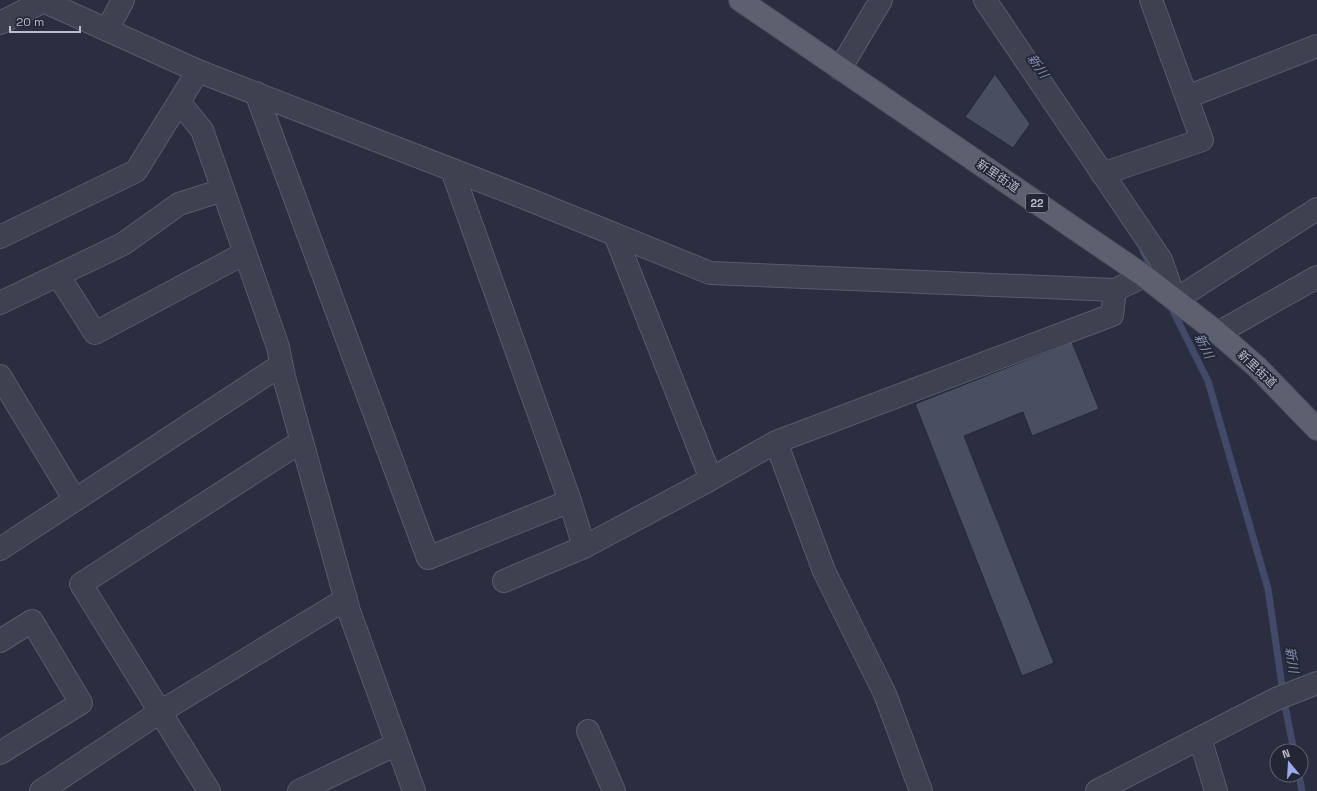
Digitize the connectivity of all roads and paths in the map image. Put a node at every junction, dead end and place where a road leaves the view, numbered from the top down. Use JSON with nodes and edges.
{"nodes":[{"id":1,"x":123,"y":0,"type":"edge"},
{"id":2,"x":740,"y":0,"type":"edge"},
{"id":3,"x":881,"y":0,"type":"edge"},
{"id":4,"x":985,"y":0,"type":"edge"},
{"id":5,"x":1151,"y":0,"type":"edge"},
{"id":6,"x":43,"y":1,"type":"edge"},
{"id":7,"x":0,"y":23,"type":"edge"},
{"id":8,"x":107,"y":30,"type":"junction"},
{"id":9,"x":1317,"y":46,"type":"edge"},
{"id":10,"x":840,"y":68,"type":"junction"},
{"id":11,"x":198,"y":71,"type":"junction"},
{"id":12,"x":256,"y":93,"type":"junction"},
{"id":13,"x":1187,"y":97,"type":"junction"},
{"id":14,"x":179,"y":102,"type":"junction"},
{"id":15,"x":452,"y":170,"type":"junction"},
{"id":16,"x":1102,"y":174,"type":"junction"},
{"id":17,"x":223,"y":190,"type":"junction"},
{"id":18,"x":1317,"y":210,"type":"edge"},
{"id":19,"x":615,"y":235,"type":"junction"},
{"id":20,"x":0,"y":237,"type":"edge"},
{"id":21,"x":245,"y":253,"type":"junction"},
{"id":22,"x":58,"y":274,"type":"junction"},
{"id":23,"x":1144,"y":276,"type":"junction"},
{"id":24,"x":1317,"y":277,"type":"edge"},
{"id":25,"x":1115,"y":290,"type":"junction"},
{"id":26,"x":1174,"y":300,"type":"junction"},
{"id":27,"x":0,"y":302,"type":"edge"},
{"id":28,"x":1218,"y":333,"type":"junction"},
{"id":29,"x":281,"y":365,"type":"junction"},
{"id":30,"x":0,"y":376,"type":"edge"},
{"id":31,"x":1317,"y":429,"type":"edge"},
{"id":32,"x":302,"y":441,"type":"junction"},
{"id":33,"x":776,"y":442,"type":"junction"},
{"id":34,"x":711,"y":479,"type":"junction"},
{"id":35,"x":75,"y":500,"type":"junction"},
{"id":36,"x":570,"y":501,"type":"junction"},
{"id":37,"x":584,"y":547,"type":"junction"},
{"id":38,"x":0,"y":549,"type":"edge"},
{"id":39,"x":504,"y":581,"type":"dead end"},
{"id":40,"x":346,"y":599,"type":"junction"},
{"id":41,"x":0,"y":641,"type":"edge"},
{"id":42,"x":1317,"y":683,"type":"edge"},
{"id":43,"x":160,"y":712,"type":"junction"},
{"id":44,"x":588,"y":731,"type":"dead end"},
{"id":45,"x":1200,"y":738,"type":"junction"},
{"id":46,"x":397,"y":744,"type":"junction"},
{"id":47,"x":0,"y":753,"type":"edge"},
{"id":48,"x":41,"y":791,"type":"edge"},
{"id":49,"x":209,"y":791,"type":"edge"},
{"id":50,"x":299,"y":791,"type":"edge"},
{"id":51,"x":414,"y":791,"type":"edge"},
{"id":52,"x":614,"y":791,"type":"edge"},
{"id":53,"x":921,"y":791,"type":"edge"},
{"id":54,"x":1097,"y":791,"type":"edge"},
{"id":55,"x":1216,"y":791,"type":"edge"}],
"edges":[{"from":1,"to":8,"type":"street"},
{"from":2,"to":10,"type":"main road","name":"新里街道","number":"22"},
{"from":3,"to":10,"type":"street"},
{"from":4,"to":16,"type":"street"},
{"from":5,"to":13,"type":"street"},
{"from":6,"to":7,"type":"street"},
{"from":6,"to":8,"type":"street"},
{"from":8,"to":11,"type":"street"},
{"from":9,"to":13,"type":"street"},
{"from":10,"to":23,"type":"main road","name":"新里街道","number":"22"},
{"from":11,"to":12,"type":"street"},
{"from":11,"to":14,"type":"street"},
{"from":12,"to":15,"type":"street"},
{"from":12,"to":36,"type":"street"},
{"from":13,"to":16,"type":"street"},
{"from":14,"to":17,"type":"street"},
{"from":14,"to":20,"type":"street"},
{"from":15,"to":19,"type":"street"},
{"from":15,"to":36,"type":"street"},
{"from":16,"to":26,"type":"street"},
{"from":17,"to":21,"type":"street"},
{"from":17,"to":22,"type":"street"},
{"from":18,"to":26,"type":"street"},
{"from":19,"to":25,"type":"street"},
{"from":19,"to":34,"type":"street"},
{"from":21,"to":22,"type":"street"},
{"from":21,"to":29,"type":"street"},
{"from":22,"to":27,"type":"street"},
{"from":23,"to":25,"type":"street"},
{"from":23,"to":26,"type":"main road","name":"新里街道","number":"22"},
{"from":24,"to":28,"type":"street"},
{"from":25,"to":33,"type":"street"},
{"from":26,"to":28,"type":"main road","name":"新里街道","number":"22"},
{"from":28,"to":31,"type":"main road","name":"新里街道","number":"22"},
{"from":29,"to":32,"type":"street"},
{"from":29,"to":35,"type":"street"},
{"from":30,"to":35,"type":"street"},
{"from":32,"to":40,"type":"street"},
{"from":32,"to":43,"type":"street"},
{"from":33,"to":34,"type":"street"},
{"from":33,"to":53,"type":"street"},
{"from":34,"to":37,"type":"street"},
{"from":35,"to":38,"type":"street"},
{"from":36,"to":37,"type":"street"},
{"from":37,"to":39,"type":"street"},
{"from":40,"to":43,"type":"street"},
{"from":40,"to":46,"type":"street"},
{"from":41,"to":47,"type":"street"},
{"from":42,"to":45,"type":"street"},
{"from":43,"to":48,"type":"street"},
{"from":43,"to":49,"type":"street"},
{"from":44,"to":52,"type":"street"},
{"from":45,"to":54,"type":"street"},
{"from":45,"to":55,"type":"street"},
{"from":46,"to":50,"type":"street"},
{"from":46,"to":51,"type":"street"}]}
